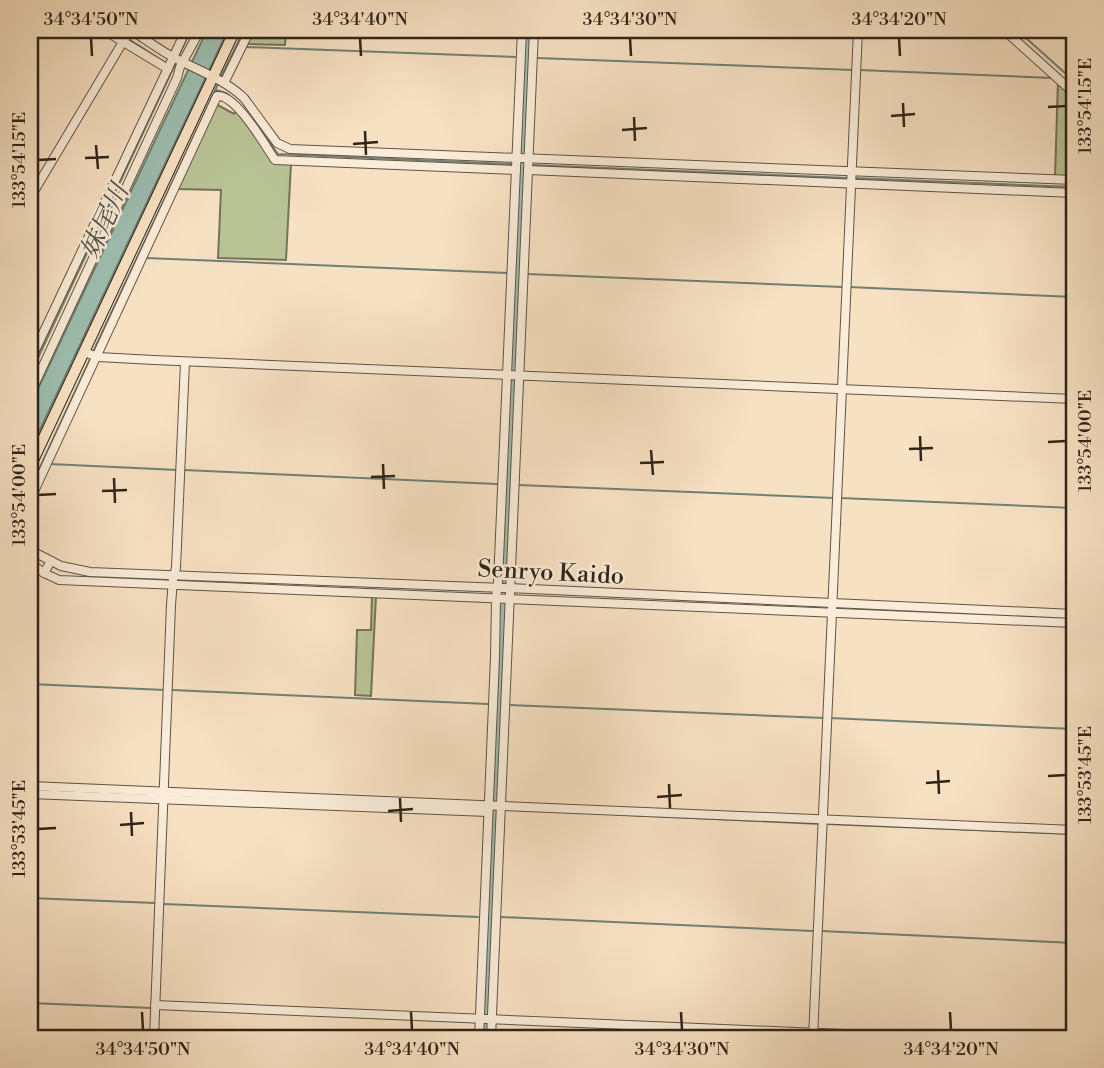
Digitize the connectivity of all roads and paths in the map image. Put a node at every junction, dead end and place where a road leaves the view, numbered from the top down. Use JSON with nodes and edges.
{"nodes":[{"id":1,"x":186,"y":30,"type":"edge"},
{"id":2,"x":200,"y":30,"type":"edge"},
{"id":3,"x":234,"y":30,"type":"edge"},
{"id":4,"x":250,"y":30,"type":"edge"},
{"id":5,"x":522,"y":30,"type":"edge"},
{"id":6,"x":534,"y":30,"type":"edge"},
{"id":7,"x":858,"y":30,"type":"edge"},
{"id":8,"x":1004,"y":30,"type":"edge"},
{"id":9,"x":111,"y":35,"type":"dead end"},
{"id":10,"x":127,"y":37,"type":"edge"},
{"id":11,"x":527,"y":54,"type":"junction"},
{"id":12,"x":179,"y":60,"type":"junction"},
{"id":13,"x":168,"y":69,"type":"junction"},
{"id":14,"x":217,"y":80,"type":"junction"},
{"id":15,"x":1074,"y":93,"type":"edge"},
{"id":16,"x":246,"y":111,"type":"junction"},
{"id":17,"x":354,"y":158,"type":"junction"},
{"id":18,"x":525,"y":162,"type":"junction"},
{"id":19,"x":516,"y":170,"type":"junction"},
{"id":20,"x":851,"y":177,"type":"junction"},
{"id":21,"x":1074,"y":180,"type":"edge"},
{"id":22,"x":1074,"y":193,"type":"edge"},
{"id":23,"x":30,"y":198,"type":"edge"},
{"id":24,"x":520,"y":269,"type":"junction"},
{"id":25,"x":91,"y":355,"type":"junction"},
{"id":26,"x":30,"y":361,"type":"edge"},
{"id":27,"x":184,"y":362,"type":"junction"},
{"id":28,"x":513,"y":375,"type":"junction"},
{"id":29,"x":841,"y":390,"type":"junction"},
{"id":30,"x":30,"y":394,"type":"edge"},
{"id":31,"x":1074,"y":399,"type":"edge"},
{"id":32,"x":30,"y":467,"type":"edge"},
{"id":33,"x":508,"y":482,"type":"junction"},
{"id":34,"x":30,"y":500,"type":"edge"},
{"id":35,"x":30,"y":550,"type":"edge"},
{"id":36,"x":30,"y":563,"type":"edge"},
{"id":37,"x":47,"y":568,"type":"junction"},
{"id":38,"x":173,"y":580,"type":"junction"},
{"id":39,"x":497,"y":588,"type":"junction"},
{"id":40,"x":509,"y":594,"type":"junction"},
{"id":41,"x":496,"y":598,"type":"junction"},
{"id":42,"x":831,"y":609,"type":"junction"},
{"id":43,"x":1074,"y":614,"type":"edge"},
{"id":44,"x":1074,"y":623,"type":"edge"},
{"id":45,"x":500,"y":707,"type":"junction"},
{"id":46,"x":30,"y":786,"type":"edge"},
{"id":47,"x":30,"y":794,"type":"edge"},
{"id":48,"x":163,"y":796,"type":"junction"},
{"id":49,"x":495,"y":807,"type":"junction"},
{"id":50,"x":823,"y":822,"type":"junction"},
{"id":51,"x":1074,"y":830,"type":"edge"},
{"id":52,"x":493,"y":915,"type":"junction"},
{"id":53,"x":155,"y":1005,"type":"junction"},
{"id":54,"x":488,"y":1020,"type":"junction"},
{"id":55,"x":813,"y":1036,"type":"edge"},
{"id":56,"x":154,"y":1038,"type":"edge"},
{"id":57,"x":479,"y":1038,"type":"edge"},
{"id":58,"x":491,"y":1038,"type":"edge"},
{"id":59,"x":937,"y":1038,"type":"edge"}],
"edges":[{"from":1,"to":12,"type":"street"},
{"from":2,"to":12,"type":"street"},
{"from":3,"to":14,"type":"main road"},
{"from":4,"to":14,"type":"street"},
{"from":5,"to":11,"type":"street"},
{"from":6,"to":11,"type":"street"},
{"from":7,"to":20,"type":"street"},
{"from":8,"to":15,"type":"street"},
{"from":9,"to":10,"type":"street"},
{"from":10,"to":12,"type":"street"},
{"from":10,"to":13,"type":"street"},
{"from":10,"to":23,"type":"street"},
{"from":11,"to":18,"type":"street"},
{"from":12,"to":13,"type":"street"},
{"from":12,"to":14,"type":"street"},
{"from":12,"to":30,"type":"street"},
{"from":13,"to":26,"type":"street"},
{"from":14,"to":16,"type":"street"},
{"from":14,"to":25,"type":"main road"},
{"from":16,"to":17,"type":"street"},
{"from":16,"to":17,"type":"street"},
{"from":16,"to":25,"type":"street"},
{"from":17,"to":18,"type":"street"},
{"from":17,"to":19,"type":"street"},
{"from":18,"to":19,"type":"street"},
{"from":18,"to":20,"type":"street"},
{"from":18,"to":24,"type":"street"},
{"from":19,"to":24,"type":"street"},
{"from":20,"to":21,"type":"street"},
{"from":20,"to":22,"type":"street"},
{"from":20,"to":29,"type":"street"},
{"from":24,"to":28,"type":"street"},
{"from":24,"to":28,"type":"street"},
{"from":25,"to":27,"type":"street"},
{"from":25,"to":32,"type":"main road"},
{"from":25,"to":34,"type":"street"},
{"from":27,"to":28,"type":"street"},
{"from":27,"to":38,"type":"street"},
{"from":28,"to":29,"type":"street"},
{"from":28,"to":33,"type":"street"},
{"from":29,"to":31,"type":"street"},
{"from":29,"to":42,"type":"street"},
{"from":33,"to":39,"type":"street"},
{"from":33,"to":40,"type":"street"},
{"from":35,"to":37,"type":"street","name":"Senryo Kaido"},
{"from":36,"to":37,"type":"street"},
{"from":37,"to":38,"type":"street","name":"Senryo Kaido"},
{"from":37,"to":38,"type":"street"},
{"from":38,"to":39,"type":"street","name":"Senryo Kaido"},
{"from":38,"to":41,"type":"street"},
{"from":38,"to":48,"type":"street"},
{"from":39,"to":40,"type":"street","name":"Senryo Kaido"},
{"from":39,"to":41,"type":"street"},
{"from":40,"to":41,"type":"street"},
{"from":40,"to":42,"type":"street","name":"Senryo Kaido"},
{"from":40,"to":45,"type":"street"},
{"from":41,"to":45,"type":"street"},
{"from":42,"to":43,"type":"street","name":"Senryo Kaido"},
{"from":42,"to":44,"type":"street"},
{"from":42,"to":50,"type":"street"},
{"from":45,"to":49,"type":"street"},
{"from":46,"to":48,"type":"street"},
{"from":47,"to":48,"type":"street"},
{"from":48,"to":49,"type":"street"},
{"from":48,"to":53,"type":"street"},
{"from":49,"to":50,"type":"street"},
{"from":49,"to":52,"type":"street"},
{"from":50,"to":51,"type":"street"},
{"from":50,"to":55,"type":"street"},
{"from":52,"to":54,"type":"street"},
{"from":52,"to":54,"type":"street"},
{"from":53,"to":54,"type":"street"},
{"from":53,"to":56,"type":"street"},
{"from":54,"to":55,"type":"street"},
{"from":54,"to":57,"type":"street"},
{"from":54,"to":58,"type":"street"},
{"from":55,"to":59,"type":"street"}]}
